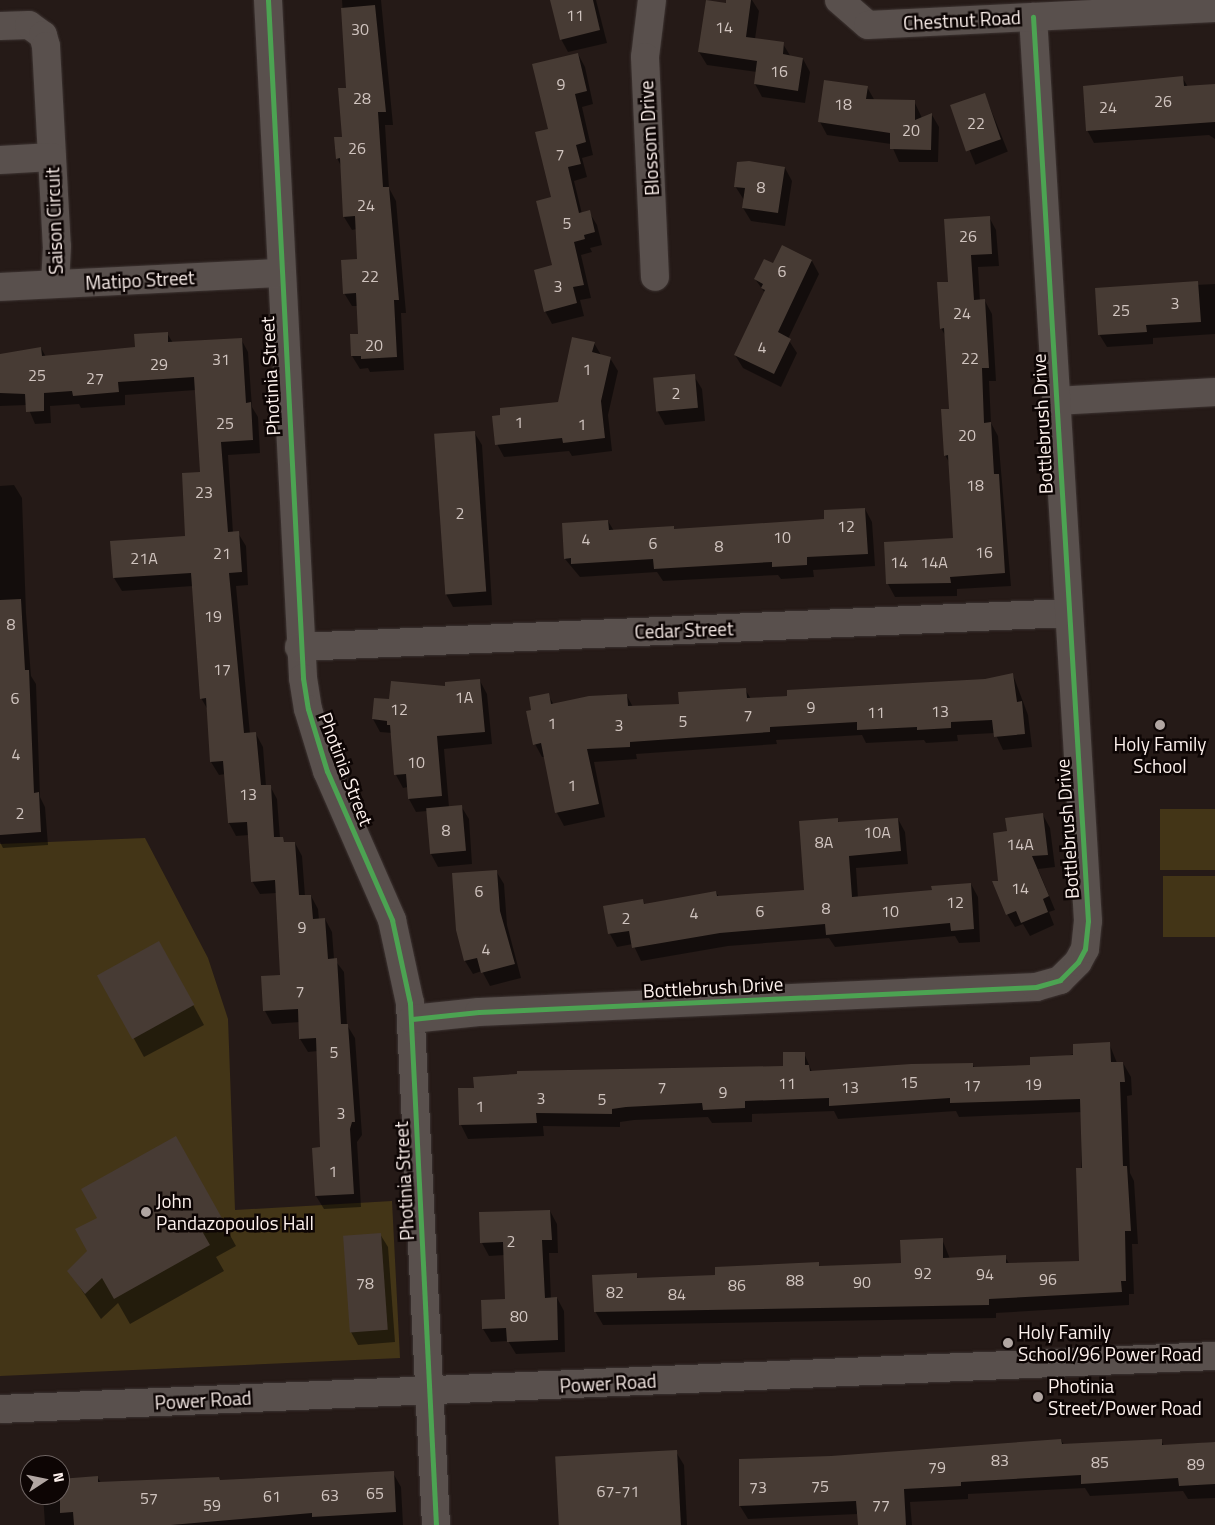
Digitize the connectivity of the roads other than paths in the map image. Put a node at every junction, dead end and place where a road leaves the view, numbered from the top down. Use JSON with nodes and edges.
{"nodes":[{"id":1,"x":268,"y":0,"type":"edge"},
{"id":2,"x":652,"y":0,"type":"edge"},
{"id":3,"x":838,"y":0,"type":"edge"},
{"id":4,"x":1215,"y":8,"type":"edge"},
{"id":5,"x":1033,"y":17,"type":"junction"},
{"id":6,"x":0,"y":26,"type":"edge"},
{"id":7,"x":52,"y":157,"type":"junction"},
{"id":8,"x":0,"y":160,"type":"edge"},
{"id":9,"x":280,"y":273,"type":"junction"},
{"id":10,"x":655,"y":277,"type":"dead end"},
{"id":11,"x":56,"y":284,"type":"junction"},
{"id":12,"x":0,"y":287,"type":"edge"},
{"id":13,"x":1215,"y":392,"type":"edge"},
{"id":14,"x":1056,"y":401,"type":"junction"},
{"id":15,"x":1068,"y":613,"type":"junction"},
{"id":16,"x":299,"y":647,"type":"junction"},
{"id":17,"x":412,"y":1019,"type":"junction"},
{"id":18,"x":1215,"y":1356,"type":"edge"},
{"id":19,"x":429,"y":1390,"type":"junction"},
{"id":20,"x":0,"y":1409,"type":"edge"},
{"id":21,"x":436,"y":1525,"type":"edge"}],
"edges":[{"from":1,"to":9,"type":"street","name":"Photinia Street"},
{"from":2,"to":10,"type":"street","name":"Blossom Drive"},
{"from":3,"to":5,"type":"street","name":"Chestnut Road"},
{"from":4,"to":5,"type":"street","name":"Chestnut Road"},
{"from":5,"to":14,"type":"street","name":"Bottlebrush Drive"},
{"from":6,"to":7,"type":"street","name":"Saison Circuit"},
{"from":7,"to":8,"type":"street","name":"Saison Circuit"},
{"from":7,"to":11,"type":"street","name":"Saison Circuit"},
{"from":9,"to":11,"type":"street","name":"Matipo Street"},
{"from":9,"to":16,"type":"street","name":"Photinia Street"},
{"from":11,"to":12,"type":"street","name":"Matipo Street"},
{"from":13,"to":14,"type":"street"},
{"from":14,"to":15,"type":"street","name":"Bottlebrush Drive"},
{"from":15,"to":16,"type":"street","name":"Cedar Street"},
{"from":15,"to":17,"type":"street","name":"Bottlebrush Drive"},
{"from":16,"to":17,"type":"street","name":"Photinia Street"},
{"from":17,"to":19,"type":"street","name":"Photinia Street"},
{"from":18,"to":19,"type":"street","name":"Power Road"},
{"from":19,"to":20,"type":"street","name":"Power Road"},
{"from":19,"to":21,"type":"street","name":"Photinia Street"}]}
